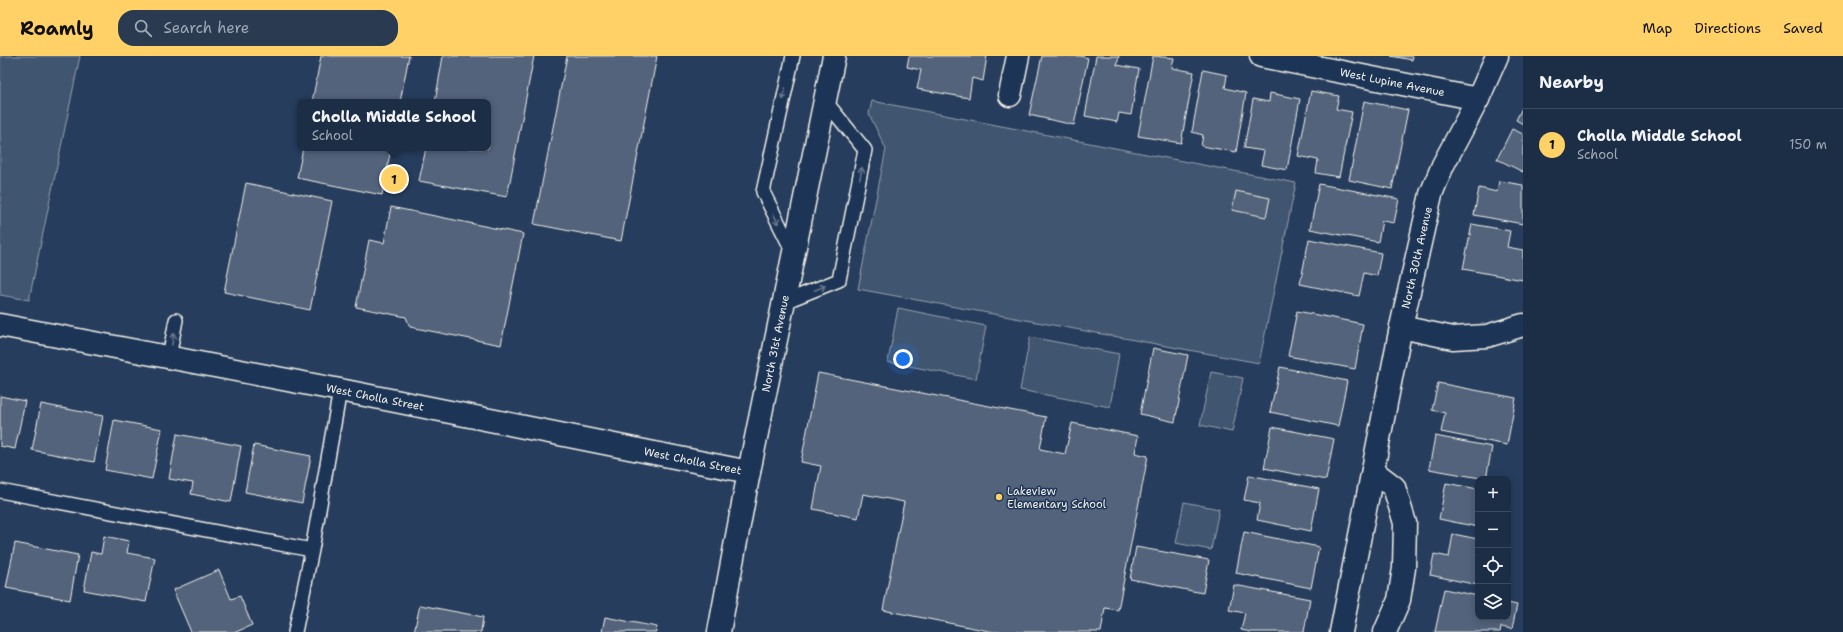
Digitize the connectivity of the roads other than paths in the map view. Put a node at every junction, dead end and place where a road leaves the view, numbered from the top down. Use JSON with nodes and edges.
{"nodes":[{"id":1,"x":793,"y":56,"type":"edge"},
{"id":2,"x":834,"y":56,"type":"edge"},
{"id":3,"x":1018,"y":56,"type":"edge"},
{"id":4,"x":1260,"y":56,"type":"edge"},
{"id":5,"x":1497,"y":56,"type":"edge"},
{"id":6,"x":1010,"y":95,"type":"dead end"},
{"id":7,"x":1478,"y":99,"type":"junction"},
{"id":8,"x":826,"y":102,"type":"junction"},
{"id":9,"x":794,"y":253,"type":"junction"},
{"id":10,"x":784,"y":302,"type":"junction"},
{"id":11,"x":176,"y":320,"type":"dead end"},
{"id":12,"x":0,"y":325,"type":"edge"},
{"id":13,"x":1523,"y":326,"type":"edge"},
{"id":14,"x":1401,"y":327,"type":"junction"},
{"id":15,"x":169,"y":357,"type":"junction"},
{"id":16,"x":340,"y":390,"type":"junction"},
{"id":17,"x":1373,"y":471,"type":"junction"},
{"id":18,"x":749,"y":472,"type":"junction"},
{"id":19,"x":0,"y":491,"type":"edge"},
{"id":20,"x":312,"y":550,"type":"junction"},
{"id":21,"x":295,"y":632,"type":"edge"},
{"id":22,"x":719,"y":632,"type":"edge"},
{"id":23,"x":1341,"y":632,"type":"edge"},
{"id":24,"x":1385,"y":632,"type":"edge"}],
"edges":[{"from":1,"to":9,"type":"lane","one_way":true},
{"from":2,"to":8,"type":"street","name":"North 31st Avenue"},
{"from":3,"to":6,"type":"street"},
{"from":4,"to":7,"type":"street","name":"West Lupine Avenue"},
{"from":5,"to":7,"type":"street","name":"North 30th Avenue"},
{"from":7,"to":14,"type":"street","name":"North 30th Avenue"},
{"from":8,"to":9,"type":"street","name":"North 31st Avenue"},
{"from":10,"to":8,"type":"lane","one_way":true},
{"from":9,"to":10,"type":"street","name":"North 31st Avenue"},
{"from":10,"to":18,"type":"street","name":"North 31st Avenue"},
{"from":15,"to":11,"type":"lane","one_way":true},
{"from":12,"to":15,"type":"street","name":"West Cholla Street"},
{"from":13,"to":14,"type":"street"},
{"from":14,"to":17,"type":"street","name":"North 30th Avenue"},
{"from":15,"to":16,"type":"street","name":"West Cholla Street"},
{"from":16,"to":18,"type":"street","name":"West Cholla Street"},
{"from":16,"to":20,"type":"lane"},
{"from":17,"to":23,"type":"street","name":"North 30th Avenue"},
{"from":17,"to":24,"type":"street"},
{"from":18,"to":22,"type":"street","name":"North 31st Avenue"},
{"from":19,"to":20,"type":"lane"},
{"from":20,"to":21,"type":"lane"}]}
